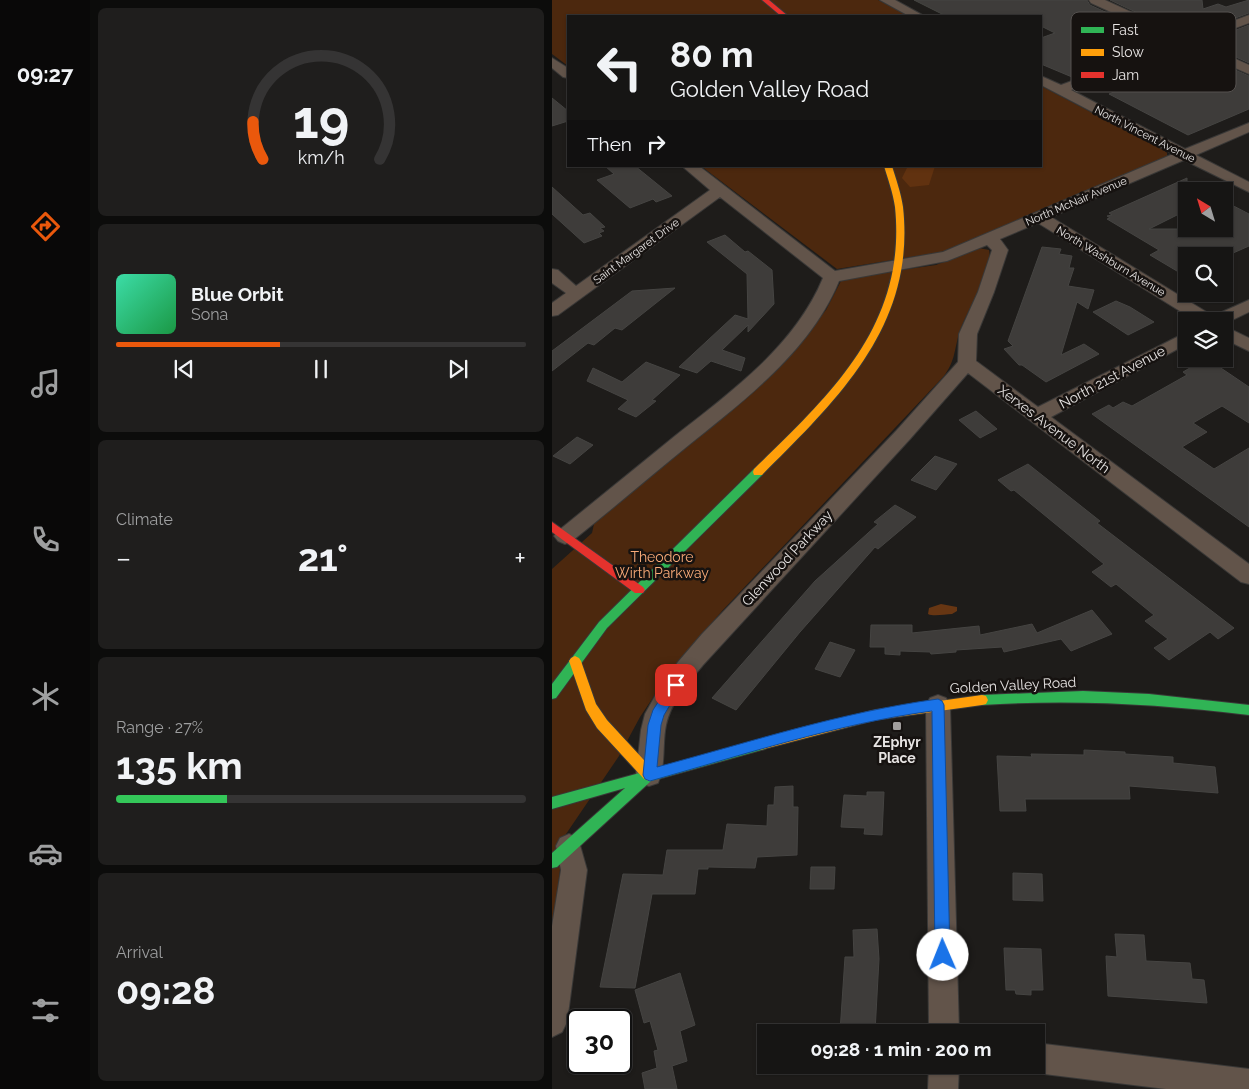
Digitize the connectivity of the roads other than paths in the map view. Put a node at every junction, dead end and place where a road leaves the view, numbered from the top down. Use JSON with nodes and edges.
{"nodes":[{"id":1,"x":764,"y":0,"type":"edge"},
{"id":2,"x":886,"y":0,"type":"edge"},
{"id":3,"x":1095,"y":0,"type":"edge"},
{"id":4,"x":1121,"y":12,"type":"edge"},
{"id":5,"x":784,"y":15,"type":"edge"},
{"id":6,"x":916,"y":15,"type":"edge"},
{"id":7,"x":1248,"y":19,"type":"edge"},
{"id":8,"x":1236,"y":24,"type":"edge"},
{"id":9,"x":552,"y":62,"type":"edge"},
{"id":10,"x":1236,"y":64,"type":"edge"},
{"id":11,"x":1248,"y":70,"type":"edge"},
{"id":12,"x":567,"y":73,"type":"edge"},
{"id":13,"x":1042,"y":81,"type":"edge"},
{"id":14,"x":1071,"y":86,"type":"edge"},
{"id":15,"x":1059,"y":90,"type":"junction"},
{"id":16,"x":1248,"y":127,"type":"edge"},
{"id":17,"x":1184,"y":154,"type":"junction"},
{"id":18,"x":690,"y":167,"type":"edge"},
{"id":19,"x":888,"y":167,"type":"edge"},
{"id":20,"x":1248,"y":188,"type":"edge"},
{"id":21,"x":720,"y":190,"type":"junction"},
{"id":22,"x":1039,"y":217,"type":"junction"},
{"id":23,"x":990,"y":238,"type":"junction"},
{"id":24,"x":900,"y":264,"type":"junction"},
{"id":25,"x":552,"y":274,"type":"edge"},
{"id":26,"x":832,"y":277,"type":"junction"},
{"id":27,"x":577,"y":293,"type":"junction"},
{"id":28,"x":1248,"y":305,"type":"edge"},
{"id":29,"x":552,"y":312,"type":"edge"},
{"id":30,"x":1193,"y":312,"type":"edge"},
{"id":31,"x":1233,"y":313,"type":"edge"},
{"id":32,"x":1233,"y":337,"type":"edge"},
{"id":33,"x":1178,"y":342,"type":"edge"},
{"id":34,"x":1248,"y":346,"type":"edge"},
{"id":35,"x":967,"y":363,"type":"junction"},
{"id":36,"x":1037,"y":416,"type":"junction"},
{"id":37,"x":559,"y":531,"type":"edge"},
{"id":38,"x":1248,"y":576,"type":"edge"},
{"id":39,"x":639,"y":590,"type":"junction"},
{"id":40,"x":574,"y":661,"type":"junction"},
{"id":41,"x":552,"y":694,"type":"edge"},
{"id":42,"x":938,"y":705,"type":"junction"},
{"id":43,"x":1248,"y":710,"type":"edge"},
{"id":44,"x":650,"y":775,"type":"junction"},
{"id":45,"x":552,"y":803,"type":"edge"},
{"id":46,"x":560,"y":854,"type":"edge"},
{"id":47,"x":552,"y":1022,"type":"edge"},
{"id":48,"x":944,"y":1024,"type":"edge"},
{"id":49,"x":1045,"y":1059,"type":"edge"},
{"id":50,"x":944,"y":1074,"type":"edge"},
{"id":51,"x":1248,"y":1084,"type":"edge"},
{"id":52,"x":944,"y":1089,"type":"edge"}],
"edges":[{"from":1,"to":5,"type":"street"},
{"from":2,"to":6,"type":"street"},
{"from":3,"to":4,"type":"street"},
{"from":7,"to":8,"type":"street"},
{"from":9,"to":12,"type":"street"},
{"from":10,"to":11,"type":"street"},
{"from":13,"to":15,"type":"street","name":"North Vincent Avenue"},
{"from":14,"to":15,"type":"street"},
{"from":15,"to":17,"type":"street","name":"North Vincent Avenue"},
{"from":16,"to":17,"type":"street","name":"North McNair Avenue"},
{"from":17,"to":20,"type":"street","name":"North Vincent Avenue"},
{"from":17,"to":22,"type":"street","name":"North McNair Avenue"},
{"from":18,"to":21,"type":"street"},
{"from":19,"to":24,"type":"street"},
{"from":21,"to":26,"type":"street"},
{"from":21,"to":27,"type":"street","name":"Saint Margaret Drive"},
{"from":22,"to":23,"type":"street","name":"North McNair Avenue"},
{"from":22,"to":30,"type":"street","name":"North Washburn Avenue"},
{"from":23,"to":24,"type":"street","name":"North McNair Avenue"},
{"from":23,"to":35,"type":"street"},
{"from":24,"to":26,"type":"street"},
{"from":24,"to":39,"type":"street"},
{"from":25,"to":27,"type":"street"},
{"from":26,"to":37,"type":"street"},
{"from":27,"to":29,"type":"street","name":"Saint Margaret Drive"},
{"from":28,"to":31,"type":"street"},
{"from":32,"to":34,"type":"street"},
{"from":33,"to":36,"type":"street","name":"North 21st Avenue"},
{"from":35,"to":36,"type":"street","name":"Xerxes Avenue North"},
{"from":35,"to":44,"type":"street","name":"Glenwood Parkway"},
{"from":36,"to":38,"type":"street","name":"Xerxes Avenue North"},
{"from":37,"to":39,"type":"street"},
{"from":39,"to":40,"type":"street"},
{"from":40,"to":41,"type":"street"},
{"from":40,"to":44,"type":"street"},
{"from":42,"to":43,"type":"street","name":"Golden Valley Road"},
{"from":42,"to":44,"type":"street","name":"Golden Valley Road"},
{"from":42,"to":48,"type":"street"},
{"from":44,"to":45,"type":"street","name":"Golden Valley Road"},
{"from":44,"to":46,"type":"street"},
{"from":46,"to":47,"type":"street"},
{"from":49,"to":51,"type":"street"},
{"from":50,"to":52,"type":"street"}]}
